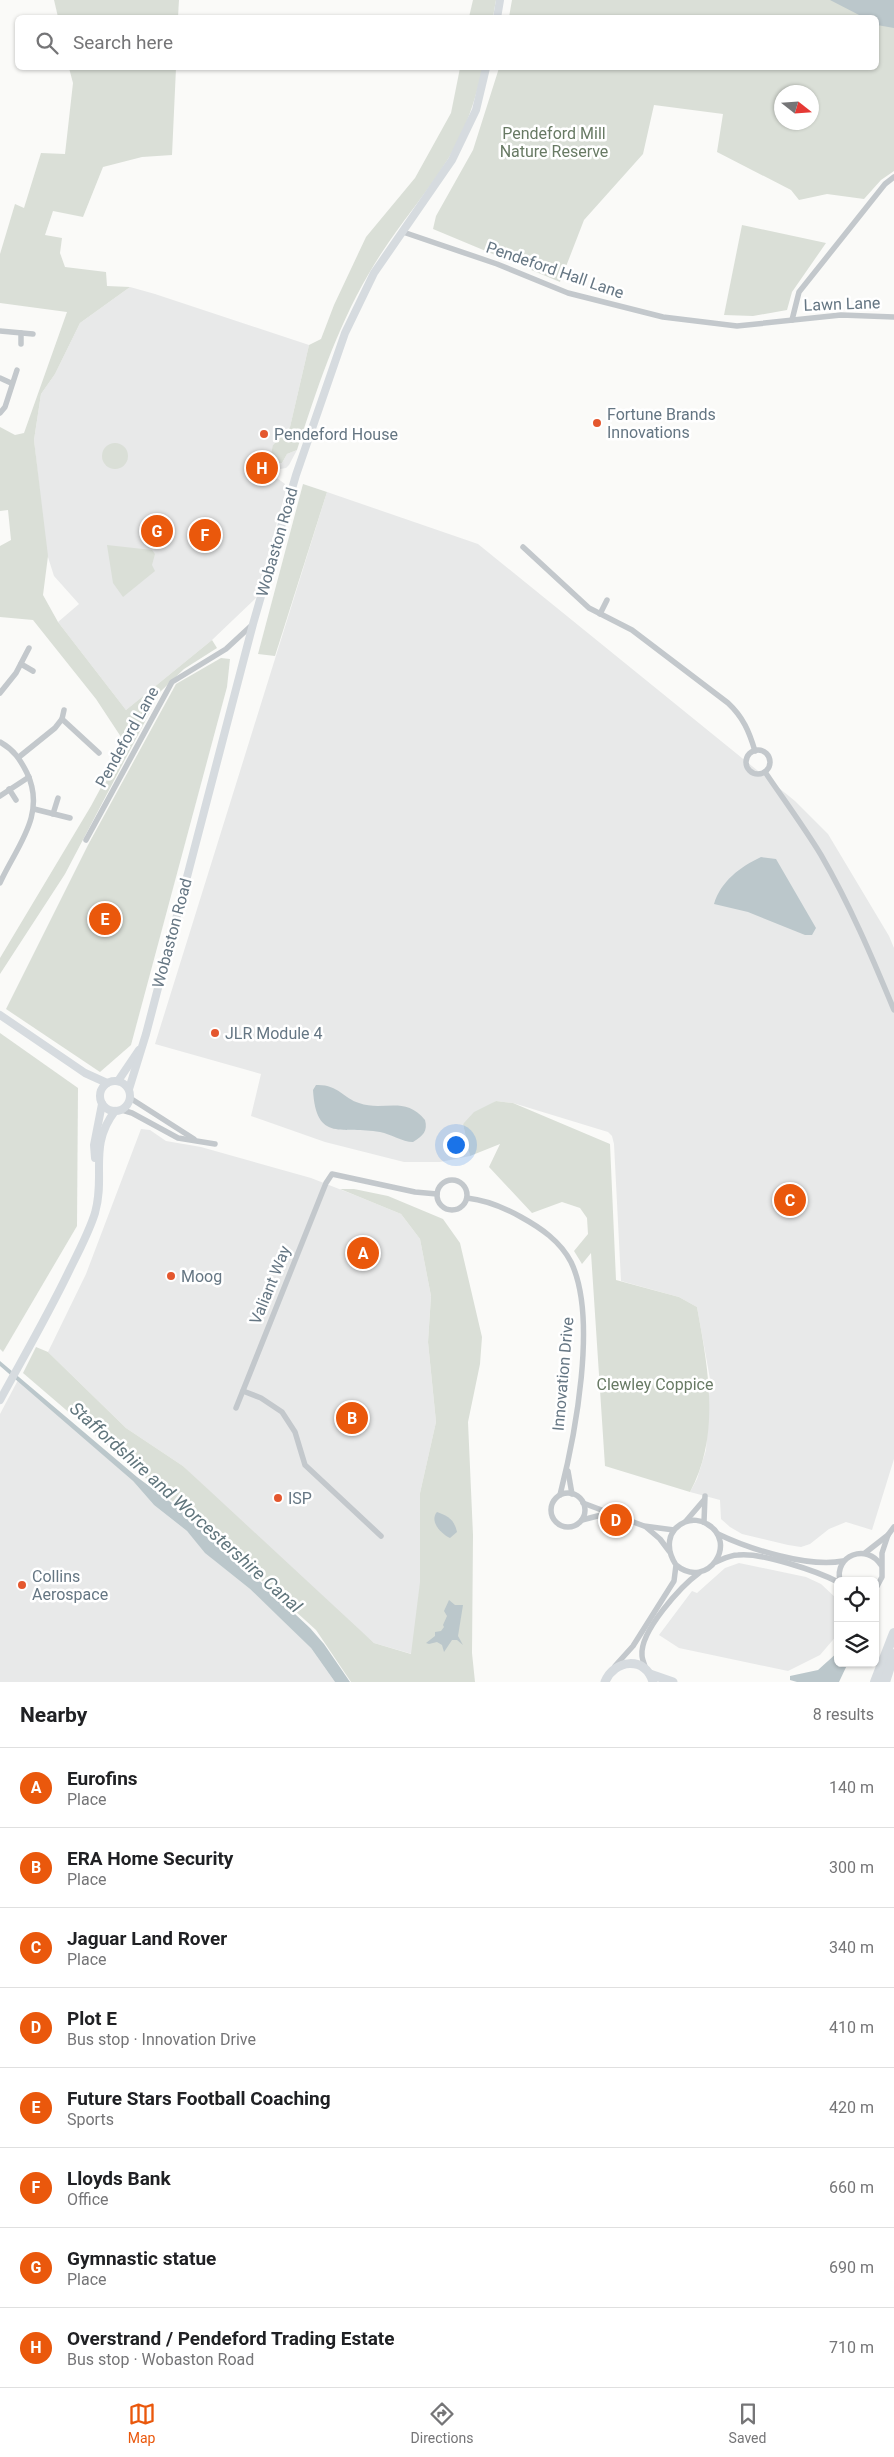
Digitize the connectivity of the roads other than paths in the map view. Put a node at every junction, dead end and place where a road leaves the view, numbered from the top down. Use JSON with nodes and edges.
{"nodes":[{"id":1,"x":500,"y":0,"type":"edge"},
{"id":2,"x":497,"y":15,"type":"edge"},
{"id":3,"x":486,"y":70,"type":"edge"},
{"id":4,"x":894,"y":177,"type":"edge"},
{"id":5,"x":403,"y":232,"type":"junction"},
{"id":6,"x":894,"y":317,"type":"edge"},
{"id":7,"x":792,"y":320,"type":"junction"},
{"id":8,"x":0,"y":331,"type":"edge"},
{"id":9,"x":21,"y":333,"type":"junction"},
{"id":10,"x":33,"y":334,"type":"dead end"},
{"id":11,"x":21,"y":344,"type":"dead end"},
{"id":12,"x":17,"y":370,"type":"dead end"},
{"id":13,"x":0,"y":378,"type":"edge"},
{"id":14,"x":11,"y":383,"type":"junction"},
{"id":15,"x":0,"y":412,"type":"edge"},
{"id":16,"x":523,"y":547,"type":"dead end"},
{"id":17,"x":606,"y":600,"type":"dead end"},
{"id":18,"x":600,"y":614,"type":"junction"},
{"id":19,"x":253,"y":624,"type":"junction"},
{"id":20,"x":29,"y":648,"type":"dead end"},
{"id":21,"x":21,"y":664,"type":"junction"},
{"id":22,"x":33,"y":671,"type":"dead end"},
{"id":23,"x":0,"y":693,"type":"edge"},
{"id":24,"x":64,"y":710,"type":"dead end"},
{"id":25,"x":62,"y":719,"type":"junction"},
{"id":26,"x":0,"y":742,"type":"edge"},
{"id":27,"x":755,"y":751,"type":"junction"},
{"id":28,"x":100,"y":753,"type":"dead end"},
{"id":29,"x":19,"y":757,"type":"junction"},
{"id":30,"x":765,"y":772,"type":"junction"},
{"id":31,"x":29,"y":776,"type":"junction"},
{"id":32,"x":10,"y":789,"type":"junction"},
{"id":33,"x":0,"y":796,"type":"edge"},
{"id":34,"x":58,"y":798,"type":"dead end"},
{"id":35,"x":16,"y":800,"type":"dead end"},
{"id":36,"x":34,"y":810,"type":"junction"},
{"id":37,"x":53,"y":814,"type":"junction"},
{"id":38,"x":70,"y":818,"type":"dead end"},
{"id":39,"x":86,"y":840,"type":"dead end"},
{"id":40,"x":0,"y":883,"type":"edge"},
{"id":41,"x":894,"y":1010,"type":"edge"},
{"id":42,"x":0,"y":1015,"type":"edge"},
{"id":43,"x":142,"y":1047,"type":"junction"},
{"id":44,"x":85,"y":1073,"type":"junction"},
{"id":45,"x":118,"y":1081,"type":"junction"},
{"id":46,"x":107,"y":1083,"type":"junction"},
{"id":47,"x":129,"y":1089,"type":"junction"},
{"id":48,"x":101,"y":1091,"type":"junction"},
{"id":49,"x":130,"y":1098,"type":"junction"},
{"id":50,"x":102,"y":1104,"type":"junction"},
{"id":51,"x":119,"y":1110,"type":"junction"},
{"id":52,"x":197,"y":1141,"type":"junction"},
{"id":53,"x":215,"y":1144,"type":"dead end"},
{"id":54,"x":99,"y":1185,"type":"junction"},
{"id":55,"x":437,"y":1194,"type":"junction"},
{"id":56,"x":467,"y":1198,"type":"junction"},
{"id":57,"x":243,"y":1391,"type":"junction"},
{"id":58,"x":0,"y":1400,"type":"edge"},
{"id":59,"x":236,"y":1408,"type":"dead end"},
{"id":60,"x":567,"y":1466,"type":"junction"},
{"id":61,"x":572,"y":1494,"type":"junction"},
{"id":62,"x":560,"y":1495,"type":"junction"},
{"id":63,"x":583,"y":1503,"type":"junction"},
{"id":64,"x":609,"y":1513,"type":"junction"},
{"id":65,"x":582,"y":1520,"type":"junction"},
{"id":66,"x":685,"y":1522,"type":"junction"},
{"id":67,"x":704,"y":1522,"type":"junction"},
{"id":68,"x":644,"y":1526,"type":"junction"},
{"id":69,"x":894,"y":1527,"type":"edge"},
{"id":70,"x":674,"y":1530,"type":"junction"},
{"id":71,"x":718,"y":1534,"type":"junction"},
{"id":72,"x":381,"y":1536,"type":"dead end"},
{"id":73,"x":888,"y":1536,"type":"junction"},
{"id":74,"x":669,"y":1551,"type":"junction"},
{"id":75,"x":865,"y":1553,"type":"junction"},
{"id":76,"x":843,"y":1561,"type":"junction"},
{"id":77,"x":716,"y":1562,"type":"junction"},
{"id":78,"x":676,"y":1564,"type":"junction"},
{"id":79,"x":880,"y":1565,"type":"junction"},
{"id":80,"x":700,"y":1572,"type":"junction"},
{"id":81,"x":839,"y":1577,"type":"edge"},
{"id":82,"x":834,"y":1579,"type":"edge"},
{"id":83,"x":879,"y":1583,"type":"edge"},
{"id":84,"x":894,"y":1633,"type":"edge"},
{"id":85,"x":894,"y":1654,"type":"edge"},
{"id":86,"x":612,"y":1670,"type":"junction"},
{"id":87,"x":650,"y":1675,"type":"edge"},
{"id":88,"x":605,"y":1682,"type":"edge"},
{"id":89,"x":673,"y":1682,"type":"edge"},
{"id":90,"x":874,"y":1682,"type":"edge"},
{"id":91,"x":885,"y":1682,"type":"edge"}],
"edges":[{"from":1,"to":2,"type":"street"},
{"from":3,"to":5,"type":"street","name":"Wobaston Road"},
{"from":4,"to":7,"type":"street"},
{"from":5,"to":7,"type":"street","name":"Pendeford Hall Lane"},
{"from":5,"to":19,"type":"street","name":"Wobaston Road"},
{"from":6,"to":7,"type":"street","name":"Lawn Lane"},
{"from":8,"to":9,"type":"street"},
{"from":9,"to":10,"type":"street"},
{"from":9,"to":11,"type":"street"},
{"from":12,"to":14,"type":"street"},
{"from":13,"to":14,"type":"street"},
{"from":14,"to":15,"type":"street"},
{"from":16,"to":18,"type":"street"},
{"from":17,"to":18,"type":"street"},
{"from":18,"to":27,"type":"street"},
{"from":19,"to":39,"type":"street","name":"Pendeford Lane"},
{"from":19,"to":43,"type":"street","name":"Wobaston Road"},
{"from":20,"to":21,"type":"street"},
{"from":21,"to":22,"type":"street"},
{"from":21,"to":23,"type":"street"},
{"from":24,"to":25,"type":"street"},
{"from":25,"to":28,"type":"street"},
{"from":25,"to":29,"type":"street"},
{"from":26,"to":29,"type":"street"},
{"from":27,"to":30,"type":"street"},
{"from":27,"to":30,"type":"street"},
{"from":29,"to":31,"type":"street"},
{"from":30,"to":41,"type":"street"},
{"from":31,"to":32,"type":"street"},
{"from":31,"to":36,"type":"street"},
{"from":32,"to":33,"type":"street"},
{"from":32,"to":35,"type":"street"},
{"from":34,"to":37,"type":"street"},
{"from":36,"to":37,"type":"street"},
{"from":36,"to":40,"type":"street"},
{"from":37,"to":38,"type":"street"},
{"from":42,"to":44,"type":"street"},
{"from":43,"to":45,"type":"street","name":"Wobaston Road"},
{"from":43,"to":47,"type":"street","name":"Wobaston Road"},
{"from":44,"to":46,"type":"street"},
{"from":44,"to":48,"type":"street"},
{"from":45,"to":46,"type":"street"},
{"from":45,"to":47,"type":"street"},
{"from":46,"to":48,"type":"street"},
{"from":47,"to":49,"type":"street"},
{"from":48,"to":50,"type":"street"},
{"from":49,"to":51,"type":"street"},
{"from":49,"to":52,"type":"street"},
{"from":50,"to":51,"type":"street"},
{"from":50,"to":54,"type":"street"},
{"from":51,"to":52,"type":"street"},
{"from":51,"to":54,"type":"street"},
{"from":52,"to":53,"type":"street"},
{"from":54,"to":58,"type":"street"},
{"from":55,"to":56,"type":"street"},
{"from":55,"to":56,"type":"street"},
{"from":55,"to":57,"type":"street","name":"Valiant Way"},
{"from":56,"to":60,"type":"street","name":"Innovation Drive"},
{"from":57,"to":59,"type":"street","name":"Valiant Way"},
{"from":57,"to":72,"type":"street"},
{"from":60,"to":61,"type":"street","name":"Innovation Drive"},
{"from":60,"to":62,"type":"street","name":"Innovation Drive"},
{"from":61,"to":62,"type":"street"},
{"from":61,"to":63,"type":"street"},
{"from":62,"to":65,"type":"street"},
{"from":63,"to":64,"type":"street"},
{"from":63,"to":65,"type":"street"},
{"from":64,"to":65,"type":"street"},
{"from":64,"to":68,"type":"street"},
{"from":66,"to":67,"type":"street"},
{"from":66,"to":67,"type":"street"},
{"from":66,"to":70,"type":"street"},
{"from":67,"to":71,"type":"street"},
{"from":68,"to":70,"type":"street"},
{"from":68,"to":74,"type":"street"},
{"from":69,"to":73,"type":"street"},
{"from":70,"to":74,"type":"street"},
{"from":71,"to":76,"type":"street"},
{"from":71,"to":77,"type":"street"},
{"from":73,"to":75,"type":"street"},
{"from":73,"to":79,"type":"street"},
{"from":74,"to":78,"type":"street"},
{"from":75,"to":76,"type":"street"},
{"from":75,"to":79,"type":"street"},
{"from":76,"to":81,"type":"street"},
{"from":77,"to":80,"type":"street"},
{"from":77,"to":82,"type":"street"},
{"from":78,"to":80,"type":"street"},
{"from":78,"to":86,"type":"street"},
{"from":79,"to":83,"type":"street"},
{"from":80,"to":87,"type":"street"},
{"from":84,"to":90,"type":"highway"},
{"from":85,"to":91,"type":"highway"},
{"from":86,"to":87,"type":"main road"},
{"from":86,"to":88,"type":"main road"},
{"from":87,"to":89,"type":"main road"}]}
